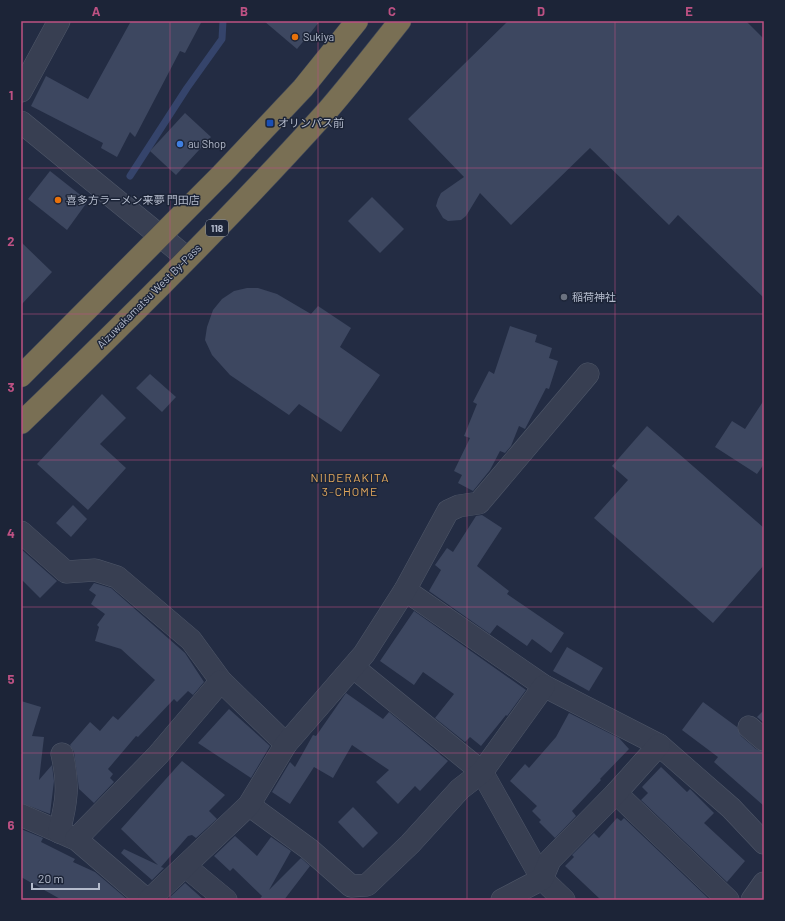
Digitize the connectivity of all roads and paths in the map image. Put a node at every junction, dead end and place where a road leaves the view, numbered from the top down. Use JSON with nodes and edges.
{"nodes":[{"id":1,"x":59,"y":21,"type":"edge"},
{"id":2,"x":357,"y":21,"type":"edge"},
{"id":3,"x":400,"y":21,"type":"edge"},
{"id":4,"x":21,"y":91,"type":"edge"},
{"id":5,"x":21,"y":122,"type":"edge"},
{"id":6,"x":160,"y":237,"type":"junction"},
{"id":7,"x":187,"y":258,"type":"junction"},
{"id":8,"x":588,"y":374,"type":"dead end"},
{"id":9,"x":21,"y":376,"type":"edge"},
{"id":10,"x":21,"y":423,"type":"edge"},
{"id":11,"x":21,"y":532,"type":"edge"},
{"id":12,"x":405,"y":590,"type":"junction"},
{"id":13,"x":353,"y":668,"type":"junction"},
{"id":14,"x":221,"y":681,"type":"junction"},
{"id":15,"x":544,"y":686,"type":"junction"},
{"id":16,"x":286,"y":744,"type":"junction"},
{"id":17,"x":659,"y":744,"type":"junction"},
{"id":18,"x":62,"y":754,"type":"dead end"},
{"id":19,"x":482,"y":772,"type":"junction"},
{"id":20,"x":616,"y":793,"type":"junction"},
{"id":21,"x":249,"y":805,"type":"junction"},
{"id":22,"x":21,"y":815,"type":"edge"},
{"id":23,"x":68,"y":835,"type":"junction"},
{"id":24,"x":764,"y":843,"type":"edge"},
{"id":25,"x":185,"y":866,"type":"junction"},
{"id":26,"x":542,"y":879,"type":"junction"},
{"id":27,"x":764,"y":883,"type":"edge"},
{"id":28,"x":355,"y":893,"type":"edge"},
{"id":29,"x":148,"y":900,"type":"edge"},
{"id":30,"x":226,"y":900,"type":"edge"},
{"id":31,"x":502,"y":900,"type":"edge"},
{"id":32,"x":564,"y":900,"type":"edge"},
{"id":33,"x":728,"y":900,"type":"edge"},
{"id":34,"x":752,"y":900,"type":"edge"}],
"edges":[{"from":1,"to":4,"type":"street"},
{"from":2,"to":6,"type":"highway"},
{"from":3,"to":7,"type":"highway","name":"Aizuwakamatsu West By-Pass","number":"118"},
{"from":5,"to":6,"type":"street"},
{"from":6,"to":7,"type":"street"},
{"from":6,"to":9,"type":"highway"},
{"from":7,"to":10,"type":"highway","name":"Aizuwakamatsu West By-Pass","number":"118"},
{"from":8,"to":12,"type":"street"},
{"from":11,"to":14,"type":"street"},
{"from":12,"to":13,"type":"street"},
{"from":12,"to":15,"type":"street"},
{"from":13,"to":16,"type":"street"},
{"from":13,"to":19,"type":"street"},
{"from":14,"to":16,"type":"street"},
{"from":14,"to":23,"type":"street"},
{"from":15,"to":17,"type":"street"},
{"from":15,"to":19,"type":"street"},
{"from":16,"to":21,"type":"street"},
{"from":17,"to":20,"type":"street"},
{"from":17,"to":24,"type":"street"},
{"from":18,"to":23,"type":"street"},
{"from":19,"to":26,"type":"street"},
{"from":19,"to":28,"type":"street"},
{"from":20,"to":26,"type":"street"},
{"from":20,"to":33,"type":"street"},
{"from":21,"to":25,"type":"street"},
{"from":21,"to":28,"type":"street"},
{"from":22,"to":23,"type":"street"},
{"from":23,"to":29,"type":"street"},
{"from":25,"to":29,"type":"street"},
{"from":25,"to":30,"type":"street"},
{"from":26,"to":31,"type":"street"},
{"from":26,"to":32,"type":"street"},
{"from":27,"to":34,"type":"street"}]}
